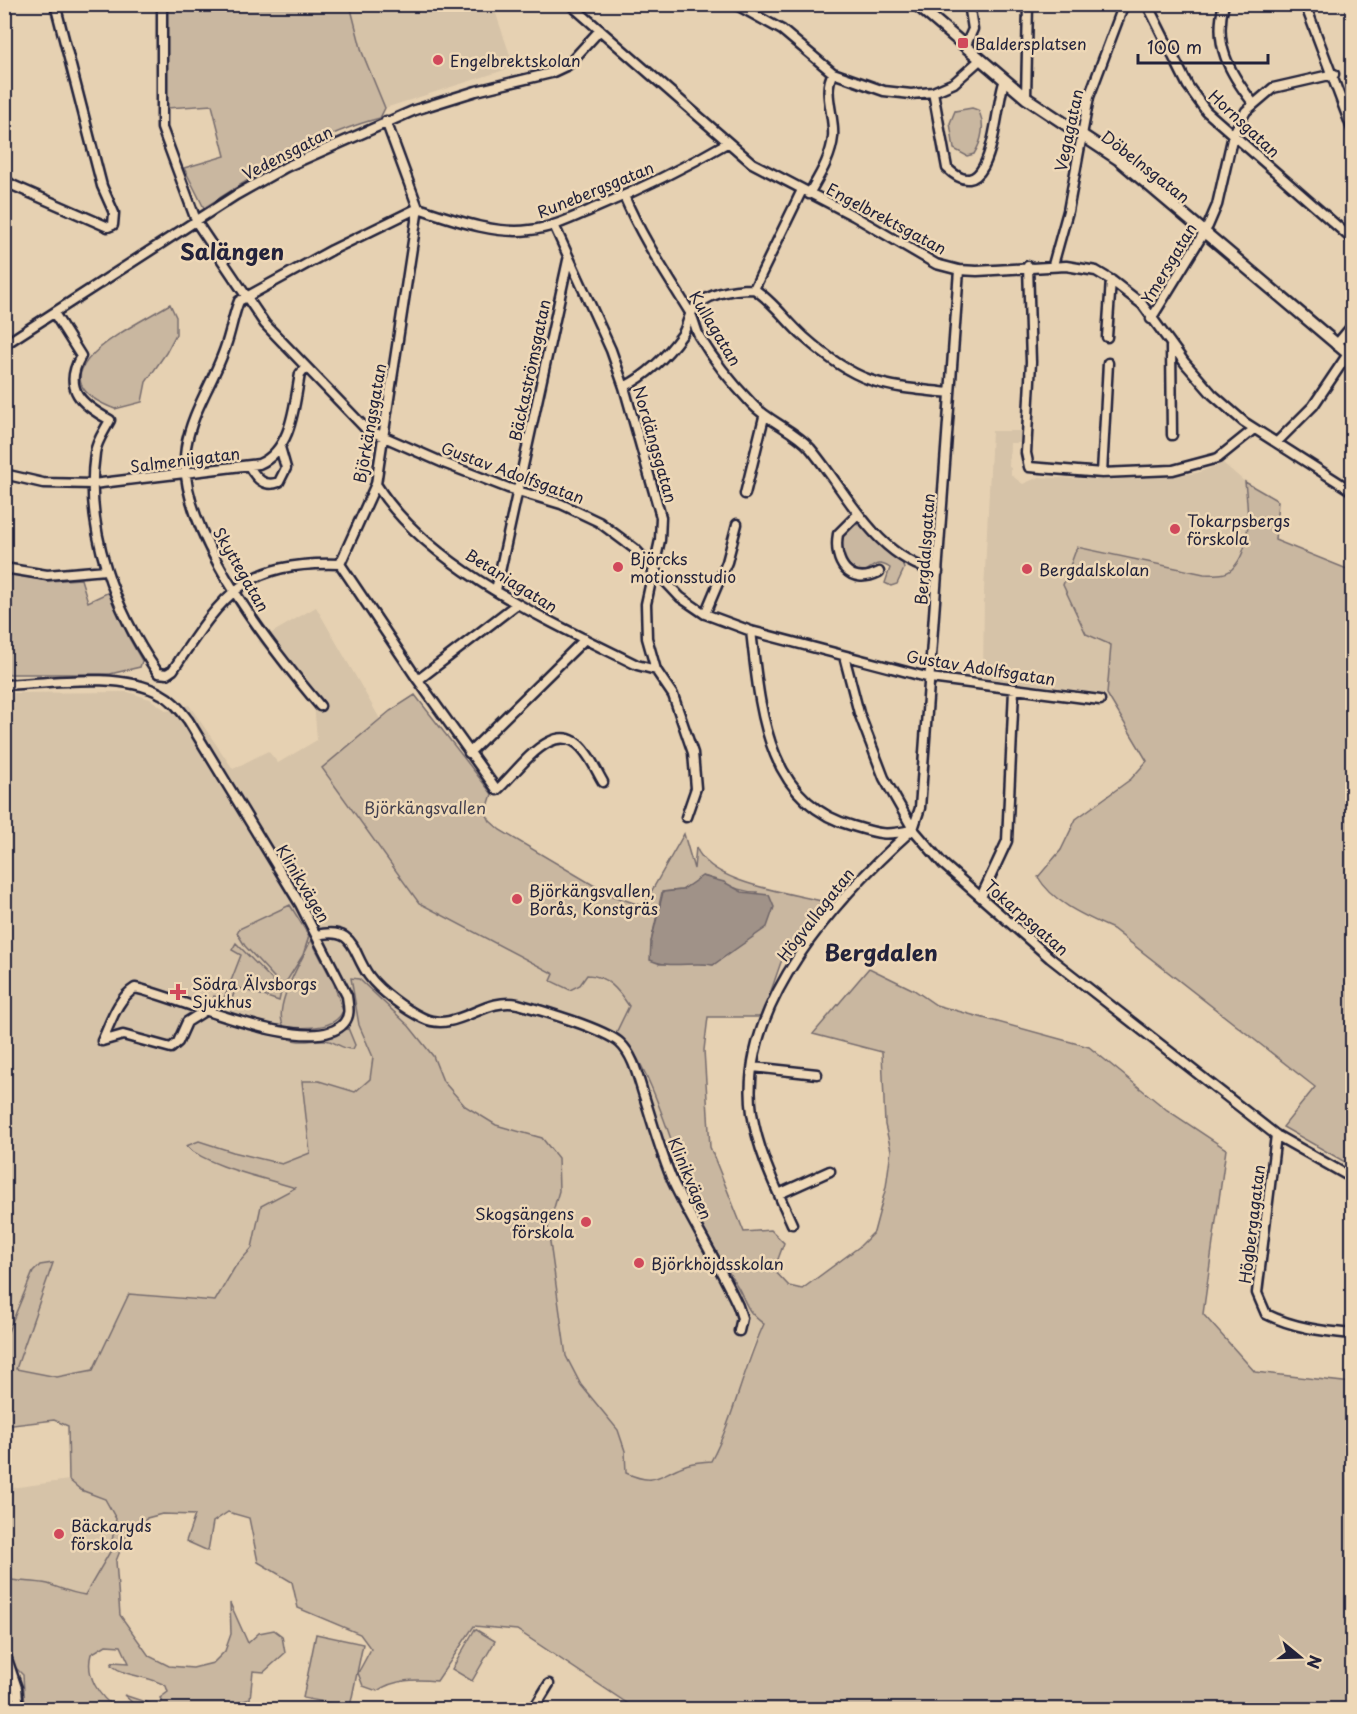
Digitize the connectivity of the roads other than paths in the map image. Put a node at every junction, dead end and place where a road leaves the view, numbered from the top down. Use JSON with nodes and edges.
{"nodes":[{"id":1,"x":55,"y":4,"type":"edge"},
{"id":2,"x":162,"y":4,"type":"edge"},
{"id":3,"x":570,"y":4,"type":"edge"},
{"id":4,"x":735,"y":4,"type":"edge"},
{"id":5,"x":916,"y":4,"type":"edge"},
{"id":6,"x":969,"y":4,"type":"edge"},
{"id":7,"x":1028,"y":4,"type":"edge"},
{"id":8,"x":1124,"y":4,"type":"edge"},
{"id":9,"x":1147,"y":4,"type":"edge"},
{"id":10,"x":1224,"y":4,"type":"edge"},
{"id":11,"x":1305,"y":4,"type":"edge"},
{"id":12,"x":600,"y":30,"type":"junction"},
{"id":13,"x":966,"y":45,"type":"junction"},
{"id":14,"x":981,"y":59,"type":"junction"},
{"id":15,"x":833,"y":73,"type":"junction"},
{"id":16,"x":1334,"y":74,"type":"junction"},
{"id":17,"x":1005,"y":80,"type":"junction"},
{"id":18,"x":933,"y":92,"type":"junction"},
{"id":19,"x":1026,"y":98,"type":"junction"},
{"id":20,"x":1253,"y":103,"type":"junction"},
{"id":21,"x":1351,"y":116,"type":"edge"},
{"id":22,"x":386,"y":121,"type":"junction"},
{"id":23,"x":1353,"y":129,"type":"edge"},
{"id":24,"x":1080,"y":135,"type":"junction"},
{"id":25,"x":1233,"y":135,"type":"junction"},
{"id":26,"x":727,"y":143,"type":"junction"},
{"id":27,"x":4,"y":179,"type":"edge"},
{"id":28,"x":805,"y":192,"type":"junction"},
{"id":29,"x":624,"y":196,"type":"junction"},
{"id":30,"x":418,"y":208,"type":"junction"},
{"id":31,"x":197,"y":223,"type":"junction"},
{"id":32,"x":554,"y":225,"type":"junction"},
{"id":33,"x":1204,"y":233,"type":"junction"},
{"id":34,"x":1353,"y":239,"type":"edge"},
{"id":35,"x":568,"y":260,"type":"junction"},
{"id":36,"x":1053,"y":265,"type":"junction"},
{"id":37,"x":1028,"y":266,"type":"junction"},
{"id":38,"x":959,"y":270,"type":"junction"},
{"id":39,"x":1111,"y":280,"type":"junction"},
{"id":40,"x":754,"y":289,"type":"junction"},
{"id":41,"x":244,"y":296,"type":"junction"},
{"id":42,"x":54,"y":313,"type":"junction"},
{"id":43,"x":691,"y":314,"type":"junction"},
{"id":44,"x":1151,"y":319,"type":"junction"},
{"id":45,"x":1353,"y":326,"type":"edge"},
{"id":46,"x":1107,"y":337,"type":"dead end"},
{"id":47,"x":4,"y":345,"type":"edge"},
{"id":48,"x":1336,"y":345,"type":"junction"},
{"id":49,"x":1171,"y":347,"type":"junction"},
{"id":50,"x":1350,"y":356,"type":"edge"},
{"id":51,"x":1108,"y":363,"type":"dead end"},
{"id":52,"x":305,"y":368,"type":"junction"},
{"id":53,"x":624,"y":387,"type":"junction"},
{"id":54,"x":950,"y":393,"type":"junction"},
{"id":55,"x":764,"y":417,"type":"junction"},
{"id":56,"x":1254,"y":429,"type":"junction"},
{"id":57,"x":1172,"y":435,"type":"dead end"},
{"id":58,"x":383,"y":438,"type":"junction"},
{"id":59,"x":1276,"y":442,"type":"junction"},
{"id":60,"x":280,"y":447,"type":"junction"},
{"id":61,"x":249,"y":466,"type":"junction"},
{"id":62,"x":1102,"y":473,"type":"junction"},
{"id":63,"x":4,"y":474,"type":"edge"},
{"id":64,"x":185,"y":474,"type":"junction"},
{"id":65,"x":376,"y":483,"type":"junction"},
{"id":66,"x":93,"y":484,"type":"junction"},
{"id":67,"x":519,"y":491,"type":"junction"},
{"id":68,"x":1353,"y":491,"type":"edge"},
{"id":69,"x":745,"y":494,"type":"dead end"},
{"id":70,"x":857,"y":514,"type":"junction"},
{"id":71,"x":737,"y":524,"type":"dead end"},
{"id":72,"x":340,"y":564,"type":"junction"},
{"id":73,"x":4,"y":568,"type":"edge"},
{"id":74,"x":653,"y":568,"type":"junction"},
{"id":75,"x":106,"y":570,"type":"junction"},
{"id":76,"x":879,"y":572,"type":"dead end"},
{"id":77,"x":938,"y":572,"type":"junction"},
{"id":78,"x":235,"y":589,"type":"junction"},
{"id":79,"x":496,"y":590,"type":"junction"},
{"id":80,"x":517,"y":604,"type":"junction"},
{"id":81,"x":705,"y":614,"type":"junction"},
{"id":82,"x":751,"y":631,"type":"junction"},
{"id":83,"x":585,"y":639,"type":"junction"},
{"id":84,"x":844,"y":656,"type":"junction"},
{"id":85,"x":656,"y":670,"type":"junction"},
{"id":86,"x":930,"y":678,"type":"junction"},
{"id":87,"x":418,"y":680,"type":"junction"},
{"id":88,"x":4,"y":685,"type":"edge"},
{"id":89,"x":1014,"y":690,"type":"junction"},
{"id":90,"x":1100,"y":700,"type":"dead end"},
{"id":91,"x":320,"y":706,"type":"dead end"},
{"id":92,"x":469,"y":753,"type":"junction"},
{"id":93,"x":603,"y":782,"type":"dead end"},
{"id":94,"x":686,"y":817,"type":"dead end"},
{"id":95,"x":913,"y":829,"type":"junction"},
{"id":96,"x":981,"y":897,"type":"junction"},
{"id":97,"x":316,"y":935,"type":"junction"},
{"id":98,"x":181,"y":1002,"type":"junction"},
{"id":99,"x":206,"y":1010,"type":"junction"},
{"id":100,"x":114,"y":1015,"type":"junction"},
{"id":101,"x":187,"y":1022,"type":"junction"},
{"id":102,"x":123,"y":1035,"type":"junction"},
{"id":103,"x":753,"y":1067,"type":"junction"},
{"id":104,"x":817,"y":1074,"type":"dead end"},
{"id":105,"x":1276,"y":1135,"type":"junction"},
{"id":106,"x":830,"y":1171,"type":"dead end"},
{"id":107,"x":1353,"y":1178,"type":"edge"},
{"id":108,"x":779,"y":1194,"type":"junction"},
{"id":109,"x":792,"y":1224,"type":"dead end"},
{"id":110,"x":739,"y":1331,"type":"dead end"},
{"id":111,"x":1353,"y":1334,"type":"edge"},
{"id":112,"x":4,"y":1650,"type":"edge"},
{"id":113,"x":549,"y":1684,"type":"dead end"},
{"id":114,"x":19,"y":1710,"type":"edge"},
{"id":115,"x":533,"y":1710,"type":"edge"}],
"edges":[{"from":1,"to":27,"type":"street"},
{"from":2,"to":31,"type":"street","name":"Gustav Adolfsgatan"},
{"from":3,"to":12,"type":"street","name":"Engelbrektsgatan"},
{"from":4,"to":15,"type":"street"},
{"from":5,"to":13,"type":"street","name":"Döbelnsgatan"},
{"from":6,"to":13,"type":"street"},
{"from":7,"to":19,"type":"street"},
{"from":8,"to":24,"type":"street","name":"Vegagatan"},
{"from":9,"to":25,"type":"street","name":"Hornsgatan"},
{"from":10,"to":20,"type":"street"},
{"from":11,"to":16,"type":"street"},
{"from":12,"to":22,"type":"street","name":"Vedensgatan"},
{"from":12,"to":26,"type":"street","name":"Engelbrektsgatan"},
{"from":13,"to":14,"type":"street","name":"Döbelnsgatan"},
{"from":14,"to":17,"type":"street","name":"Döbelnsgatan"},
{"from":14,"to":18,"type":"street"},
{"from":15,"to":18,"type":"street"},
{"from":15,"to":28,"type":"street"},
{"from":16,"to":20,"type":"street","name":"Ymersgatan"},
{"from":16,"to":21,"type":"street"},
{"from":17,"to":18,"type":"street"},
{"from":17,"to":19,"type":"street","name":"Döbelnsgatan"},
{"from":19,"to":24,"type":"street","name":"Döbelnsgatan"},
{"from":20,"to":25,"type":"street","name":"Ymersgatan"},
{"from":21,"to":23,"type":"street"},
{"from":22,"to":30,"type":"street"},
{"from":22,"to":31,"type":"street","name":"Vedensgatan"},
{"from":24,"to":33,"type":"street","name":"Döbelnsgatan"},
{"from":24,"to":36,"type":"street","name":"Vegagatan"},
{"from":25,"to":33,"type":"street","name":"Ymersgatan"},
{"from":25,"to":34,"type":"street","name":"Hornsgatan"},
{"from":26,"to":28,"type":"street","name":"Engelbrektsgatan"},
{"from":26,"to":29,"type":"street","name":"Runebergsgatan"},
{"from":28,"to":38,"type":"street","name":"Engelbrektsgatan"},
{"from":28,"to":40,"type":"street"},
{"from":29,"to":32,"type":"street","name":"Runebergsgatan"},
{"from":29,"to":43,"type":"street","name":"Kullagatan"},
{"from":30,"to":32,"type":"street","name":"Runebergsgatan"},
{"from":30,"to":41,"type":"street"},
{"from":30,"to":58,"type":"street","name":"Björkängsgatan"},
{"from":31,"to":41,"type":"street","name":"Gustav Adolfsgatan"},
{"from":31,"to":42,"type":"street","name":"Vedensgatan"},
{"from":32,"to":35,"type":"street","name":"Nordängsgatan"},
{"from":33,"to":44,"type":"street","name":"Ymersgatan"},
{"from":33,"to":48,"type":"street","name":"Döbelnsgatan"},
{"from":35,"to":53,"type":"street","name":"Nordängsgatan"},
{"from":35,"to":67,"type":"street","name":"Bäckaströmsgatan"},
{"from":36,"to":37,"type":"street","name":"Engelbrektsgatan"},
{"from":36,"to":39,"type":"street","name":"Engelbrektsgatan"},
{"from":37,"to":38,"type":"street","name":"Engelbrektsgatan"},
{"from":37,"to":62,"type":"street"},
{"from":38,"to":54,"type":"street","name":"Bergdalsgatan"},
{"from":39,"to":44,"type":"street","name":"Engelbrektsgatan"},
{"from":39,"to":46,"type":"street"},
{"from":40,"to":43,"type":"street"},
{"from":40,"to":54,"type":"street"},
{"from":41,"to":52,"type":"street","name":"Gustav Adolfsgatan"},
{"from":41,"to":64,"type":"street","name":"Skyttegatan"},
{"from":42,"to":47,"type":"street","name":"Vedensgatan"},
{"from":42,"to":66,"type":"street"},
{"from":43,"to":53,"type":"street"},
{"from":43,"to":55,"type":"street","name":"Kullagatan"},
{"from":44,"to":49,"type":"street","name":"Engelbrektsgatan"},
{"from":45,"to":48,"type":"street"},
{"from":48,"to":50,"type":"street","name":"Döbelnsgatan"},
{"from":49,"to":56,"type":"street","name":"Engelbrektsgatan"},
{"from":49,"to":57,"type":"street"},
{"from":50,"to":59,"type":"street"},
{"from":51,"to":62,"type":"street"},
{"from":52,"to":58,"type":"street","name":"Gustav Adolfsgatan"},
{"from":52,"to":60,"type":"street"},
{"from":53,"to":74,"type":"street","name":"Nordängsgatan"},
{"from":54,"to":77,"type":"street","name":"Bergdalsgatan"},
{"from":55,"to":69,"type":"street"},
{"from":55,"to":70,"type":"street","name":"Kullagatan"},
{"from":56,"to":59,"type":"street","name":"Engelbrektsgatan"},
{"from":56,"to":62,"type":"street"},
{"from":58,"to":65,"type":"street","name":"Björkängsgatan"},
{"from":58,"to":67,"type":"street","name":"Gustav Adolfsgatan"},
{"from":59,"to":68,"type":"street","name":"Engelbrektsgatan"},
{"from":60,"to":61,"type":"street","name":"Salmeniigatan"},
{"from":60,"to":61,"type":"street"},
{"from":61,"to":64,"type":"street","name":"Salmeniigatan"},
{"from":63,"to":66,"type":"street","name":"Salmeniigatan"},
{"from":64,"to":66,"type":"street","name":"Salmeniigatan"},
{"from":64,"to":78,"type":"street","name":"Skyttegatan"},
{"from":65,"to":72,"type":"street","name":"Björkängsgatan"},
{"from":65,"to":79,"type":"street","name":"Betaniagatan"},
{"from":66,"to":75,"type":"street"},
{"from":67,"to":74,"type":"street","name":"Gustav Adolfsgatan"},
{"from":67,"to":79,"type":"street","name":"Bäckaströmsgatan"},
{"from":70,"to":76,"type":"street"},
{"from":70,"to":77,"type":"street","name":"Kullagatan"},
{"from":71,"to":81,"type":"street"},
{"from":72,"to":78,"type":"street"},
{"from":72,"to":87,"type":"street"},
{"from":73,"to":75,"type":"street"},
{"from":74,"to":81,"type":"street","name":"Gustav Adolfsgatan"},
{"from":74,"to":85,"type":"street","name":"Nordängsgatan"},
{"from":75,"to":78,"type":"street"},
{"from":77,"to":86,"type":"street","name":"Bergdalsgatan"},
{"from":78,"to":91,"type":"street","name":"Skyttegatan"},
{"from":79,"to":80,"type":"street","name":"Betaniagatan"},
{"from":80,"to":83,"type":"street","name":"Betaniagatan"},
{"from":80,"to":87,"type":"street"},
{"from":81,"to":82,"type":"street","name":"Gustav Adolfsgatan"},
{"from":82,"to":84,"type":"street","name":"Gustav Adolfsgatan"},
{"from":82,"to":95,"type":"street"},
{"from":83,"to":85,"type":"street","name":"Betaniagatan"},
{"from":83,"to":92,"type":"street"},
{"from":84,"to":86,"type":"street","name":"Gustav Adolfsgatan"},
{"from":84,"to":95,"type":"street","name":"Tokarpsgatan"},
{"from":85,"to":94,"type":"street","name":"Nordängsgatan"},
{"from":86,"to":89,"type":"street","name":"Gustav Adolfsgatan"},
{"from":86,"to":95,"type":"street","name":"Bergdalsgatan"},
{"from":87,"to":92,"type":"street"},
{"from":88,"to":97,"type":"street","name":"Klinikvägen"},
{"from":89,"to":90,"type":"street","name":"Gustav Adolfsgatan"},
{"from":89,"to":96,"type":"street"},
{"from":92,"to":93,"type":"street"},
{"from":95,"to":96,"type":"street","name":"Tokarpsgatan"},
{"from":95,"to":103,"type":"street","name":"Högvallagatan"},
{"from":96,"to":105,"type":"street","name":"Tokarpsgatan"},
{"from":97,"to":99,"type":"street"},
{"from":97,"to":110,"type":"street","name":"Klinikvägen"},
{"from":98,"to":99,"type":"street"},
{"from":98,"to":100,"type":"street"},
{"from":98,"to":101,"type":"street"},
{"from":99,"to":101,"type":"street"},
{"from":100,"to":102,"type":"street"},
{"from":100,"to":102,"type":"street"},
{"from":101,"to":102,"type":"street"},
{"from":103,"to":104,"type":"street"},
{"from":103,"to":108,"type":"street","name":"Högvallagatan"},
{"from":105,"to":107,"type":"street"},
{"from":105,"to":111,"type":"street","name":"Högbergagatan"},
{"from":106,"to":108,"type":"street"},
{"from":108,"to":109,"type":"street","name":"Högvallagatan"},
{"from":112,"to":114,"type":"street"},
{"from":113,"to":115,"type":"street"}]}
